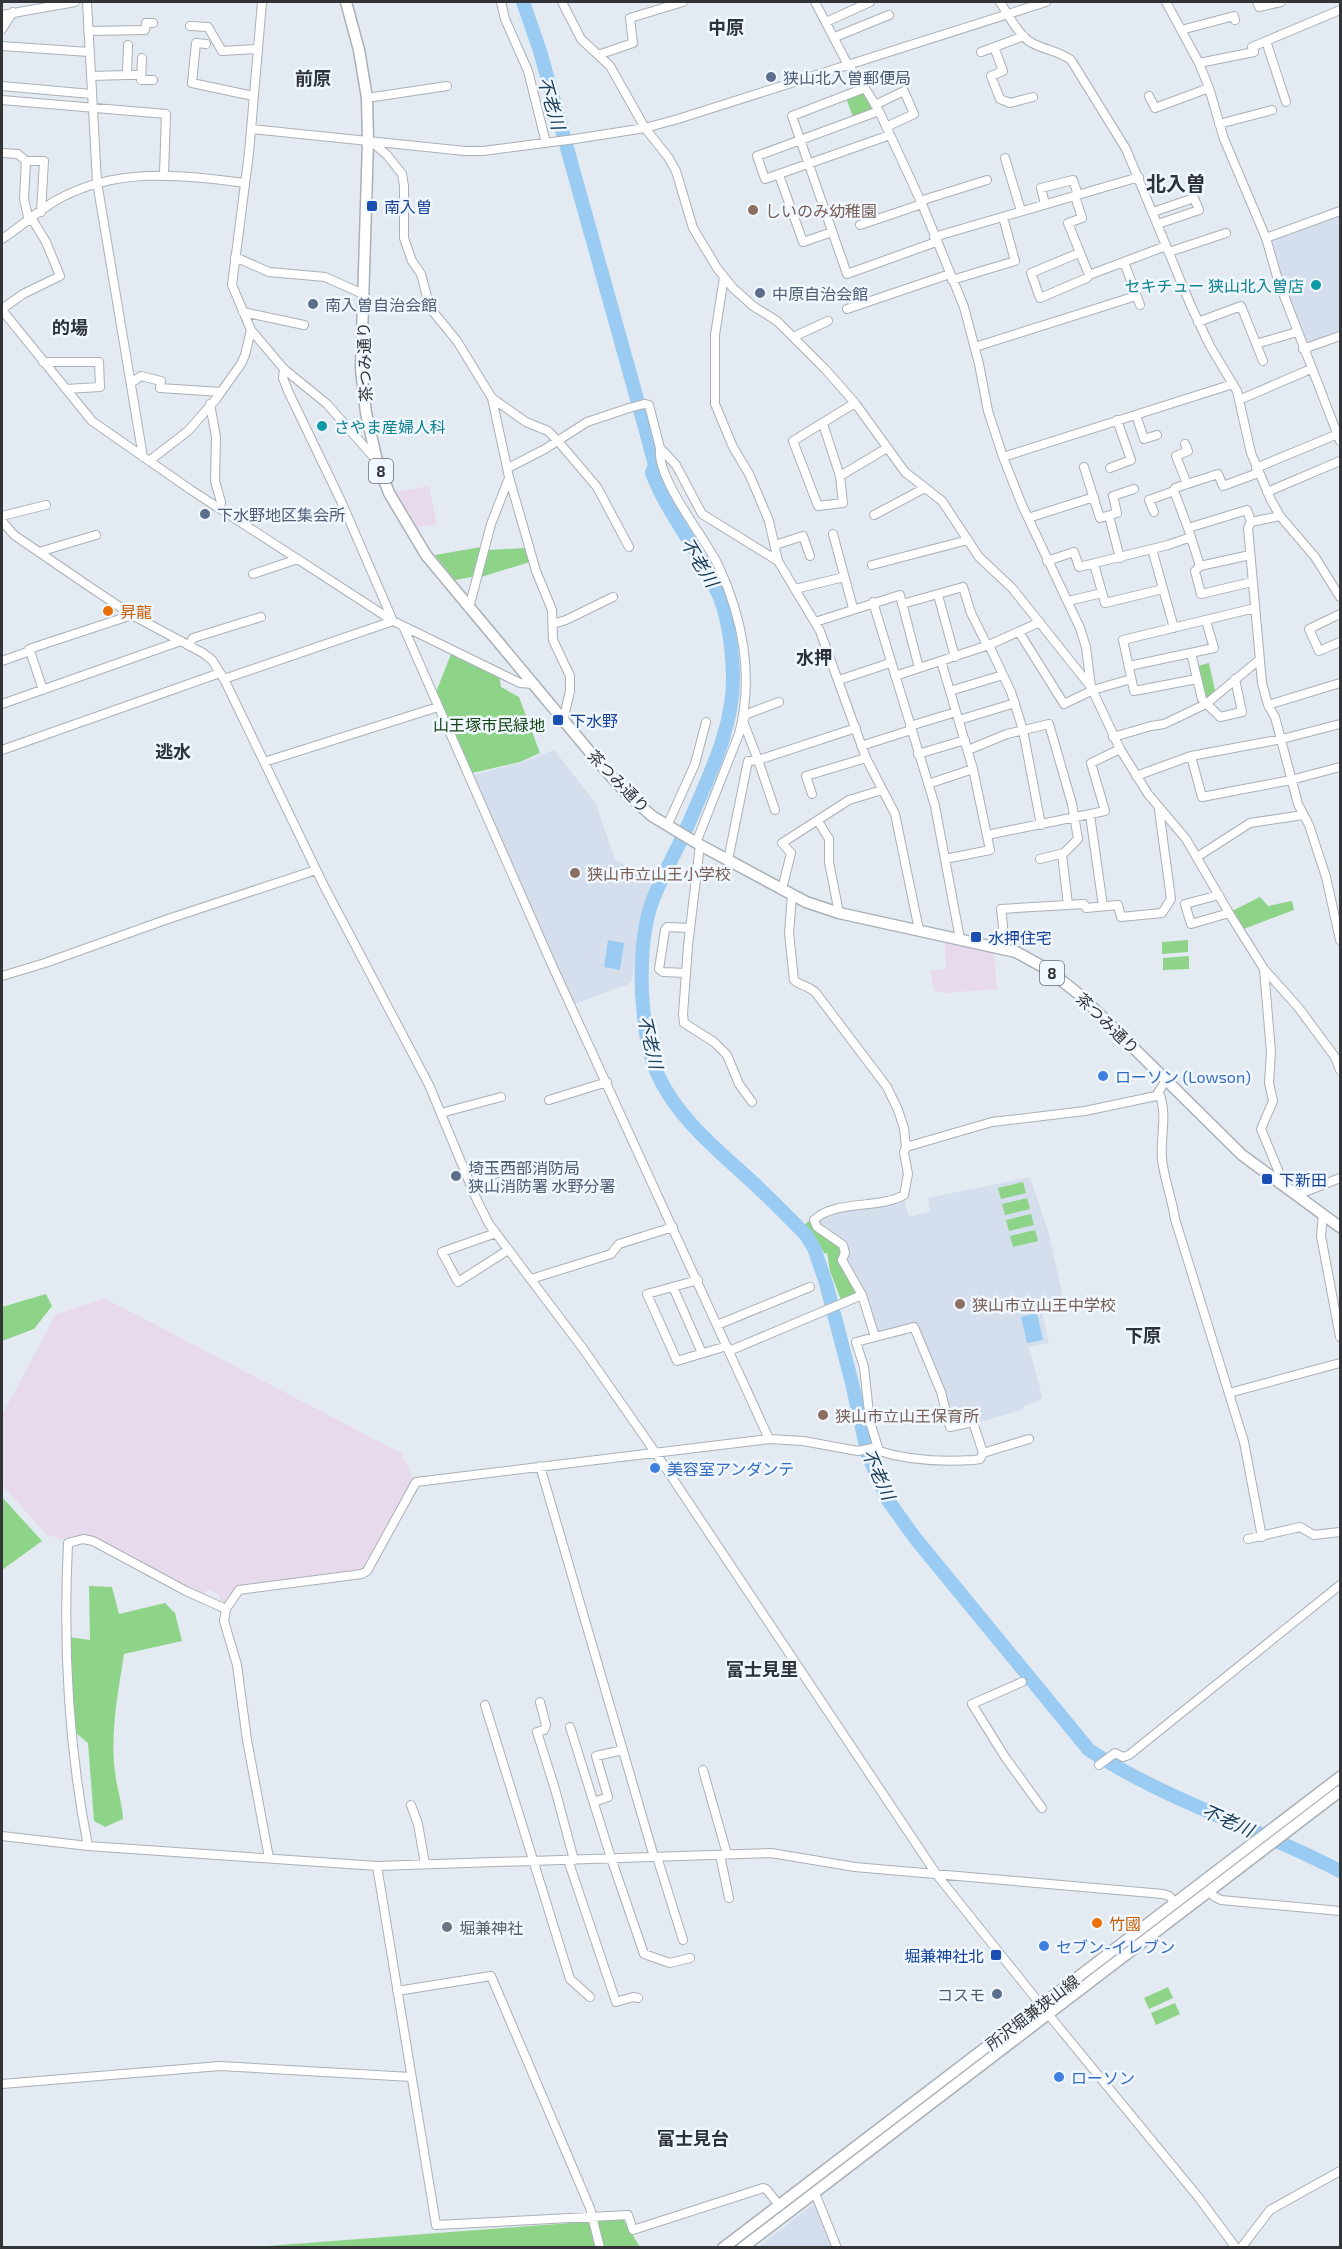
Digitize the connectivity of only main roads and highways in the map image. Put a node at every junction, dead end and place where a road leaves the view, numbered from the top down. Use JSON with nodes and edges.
{"nodes":[{"id":1,"x":346,"y":2,"type":"edge"},
{"id":2,"x":1341,"y":1227,"type":"edge"},
{"id":3,"x":1341,"y":1778,"type":"edge"},
{"id":4,"x":1341,"y":1791,"type":"edge"},
{"id":5,"x":1277,"y":1832,"type":"junction"},
{"id":6,"x":1262,"y":1844,"type":"junction"},
{"id":7,"x":1045,"y":2010,"type":"junction"},
{"id":8,"x":723,"y":2247,"type":"edge"},
{"id":9,"x":742,"y":2247,"type":"edge"}],
"edges":[{"from":1,"to":2,"type":"main road","name":"茶つみ通り","number":"8"},
{"from":3,"to":5,"type":"main road","name":"所沢堀兼狭山線"},
{"from":4,"to":5,"type":"main road","name":"所沢堀兼狭山線"},
{"from":5,"to":6,"type":"main road","name":"所沢堀兼狭山線"},
{"from":6,"to":7,"type":"main road","name":"所沢堀兼狭山線"},
{"from":6,"to":7,"type":"main road","name":"所沢堀兼狭山線"},
{"from":7,"to":8,"type":"main road","name":"所沢堀兼狭山線"},
{"from":7,"to":9,"type":"main road","name":"所沢堀兼狭山線"}]}
